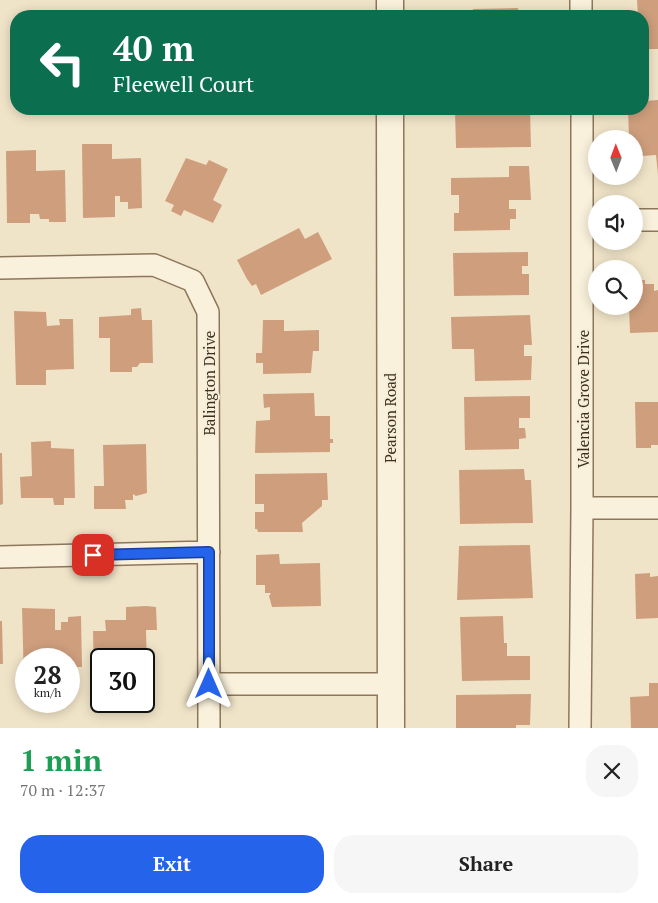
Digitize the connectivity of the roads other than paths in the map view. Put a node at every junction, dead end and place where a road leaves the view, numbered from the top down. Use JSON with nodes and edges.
{"nodes":[{"id":1,"x":390,"y":115,"type":"edge"},
{"id":2,"x":582,"y":115,"type":"edge"},
{"id":3,"x":588,"y":195,"type":"edge"},
{"id":4,"x":643,"y":220,"type":"edge"},
{"id":5,"x":658,"y":220,"type":"edge"},
{"id":6,"x":589,"y":250,"type":"edge"},
{"id":7,"x":0,"y":268,"type":"edge"},
{"id":8,"x":582,"y":508,"type":"junction"},
{"id":9,"x":658,"y":508,"type":"edge"},
{"id":10,"x":209,"y":552,"type":"junction"},
{"id":11,"x":0,"y":557,"type":"edge"},
{"id":12,"x":209,"y":684,"type":"junction"},
{"id":13,"x":390,"y":684,"type":"junction"},
{"id":14,"x":209,"y":728,"type":"edge"},
{"id":15,"x":391,"y":728,"type":"edge"},
{"id":16,"x":580,"y":728,"type":"edge"}],
"edges":[{"from":1,"to":13,"type":"street","name":"Pearson Road"},
{"from":2,"to":3,"type":"street","name":"Valencia Grove Drive"},
{"from":4,"to":5,"type":"street"},
{"from":6,"to":8,"type":"street","name":"Valencia Grove Drive"},
{"from":7,"to":10,"type":"street","name":"Balington Drive"},
{"from":8,"to":9,"type":"street"},
{"from":8,"to":16,"type":"street","name":"Valencia Grove Drive"},
{"from":10,"to":11,"type":"street"},
{"from":10,"to":12,"type":"street","name":"Balington Drive"},
{"from":12,"to":13,"type":"street"},
{"from":12,"to":14,"type":"street","name":"Balington Drive"},
{"from":13,"to":15,"type":"street","name":"Pearson Road"}]}
